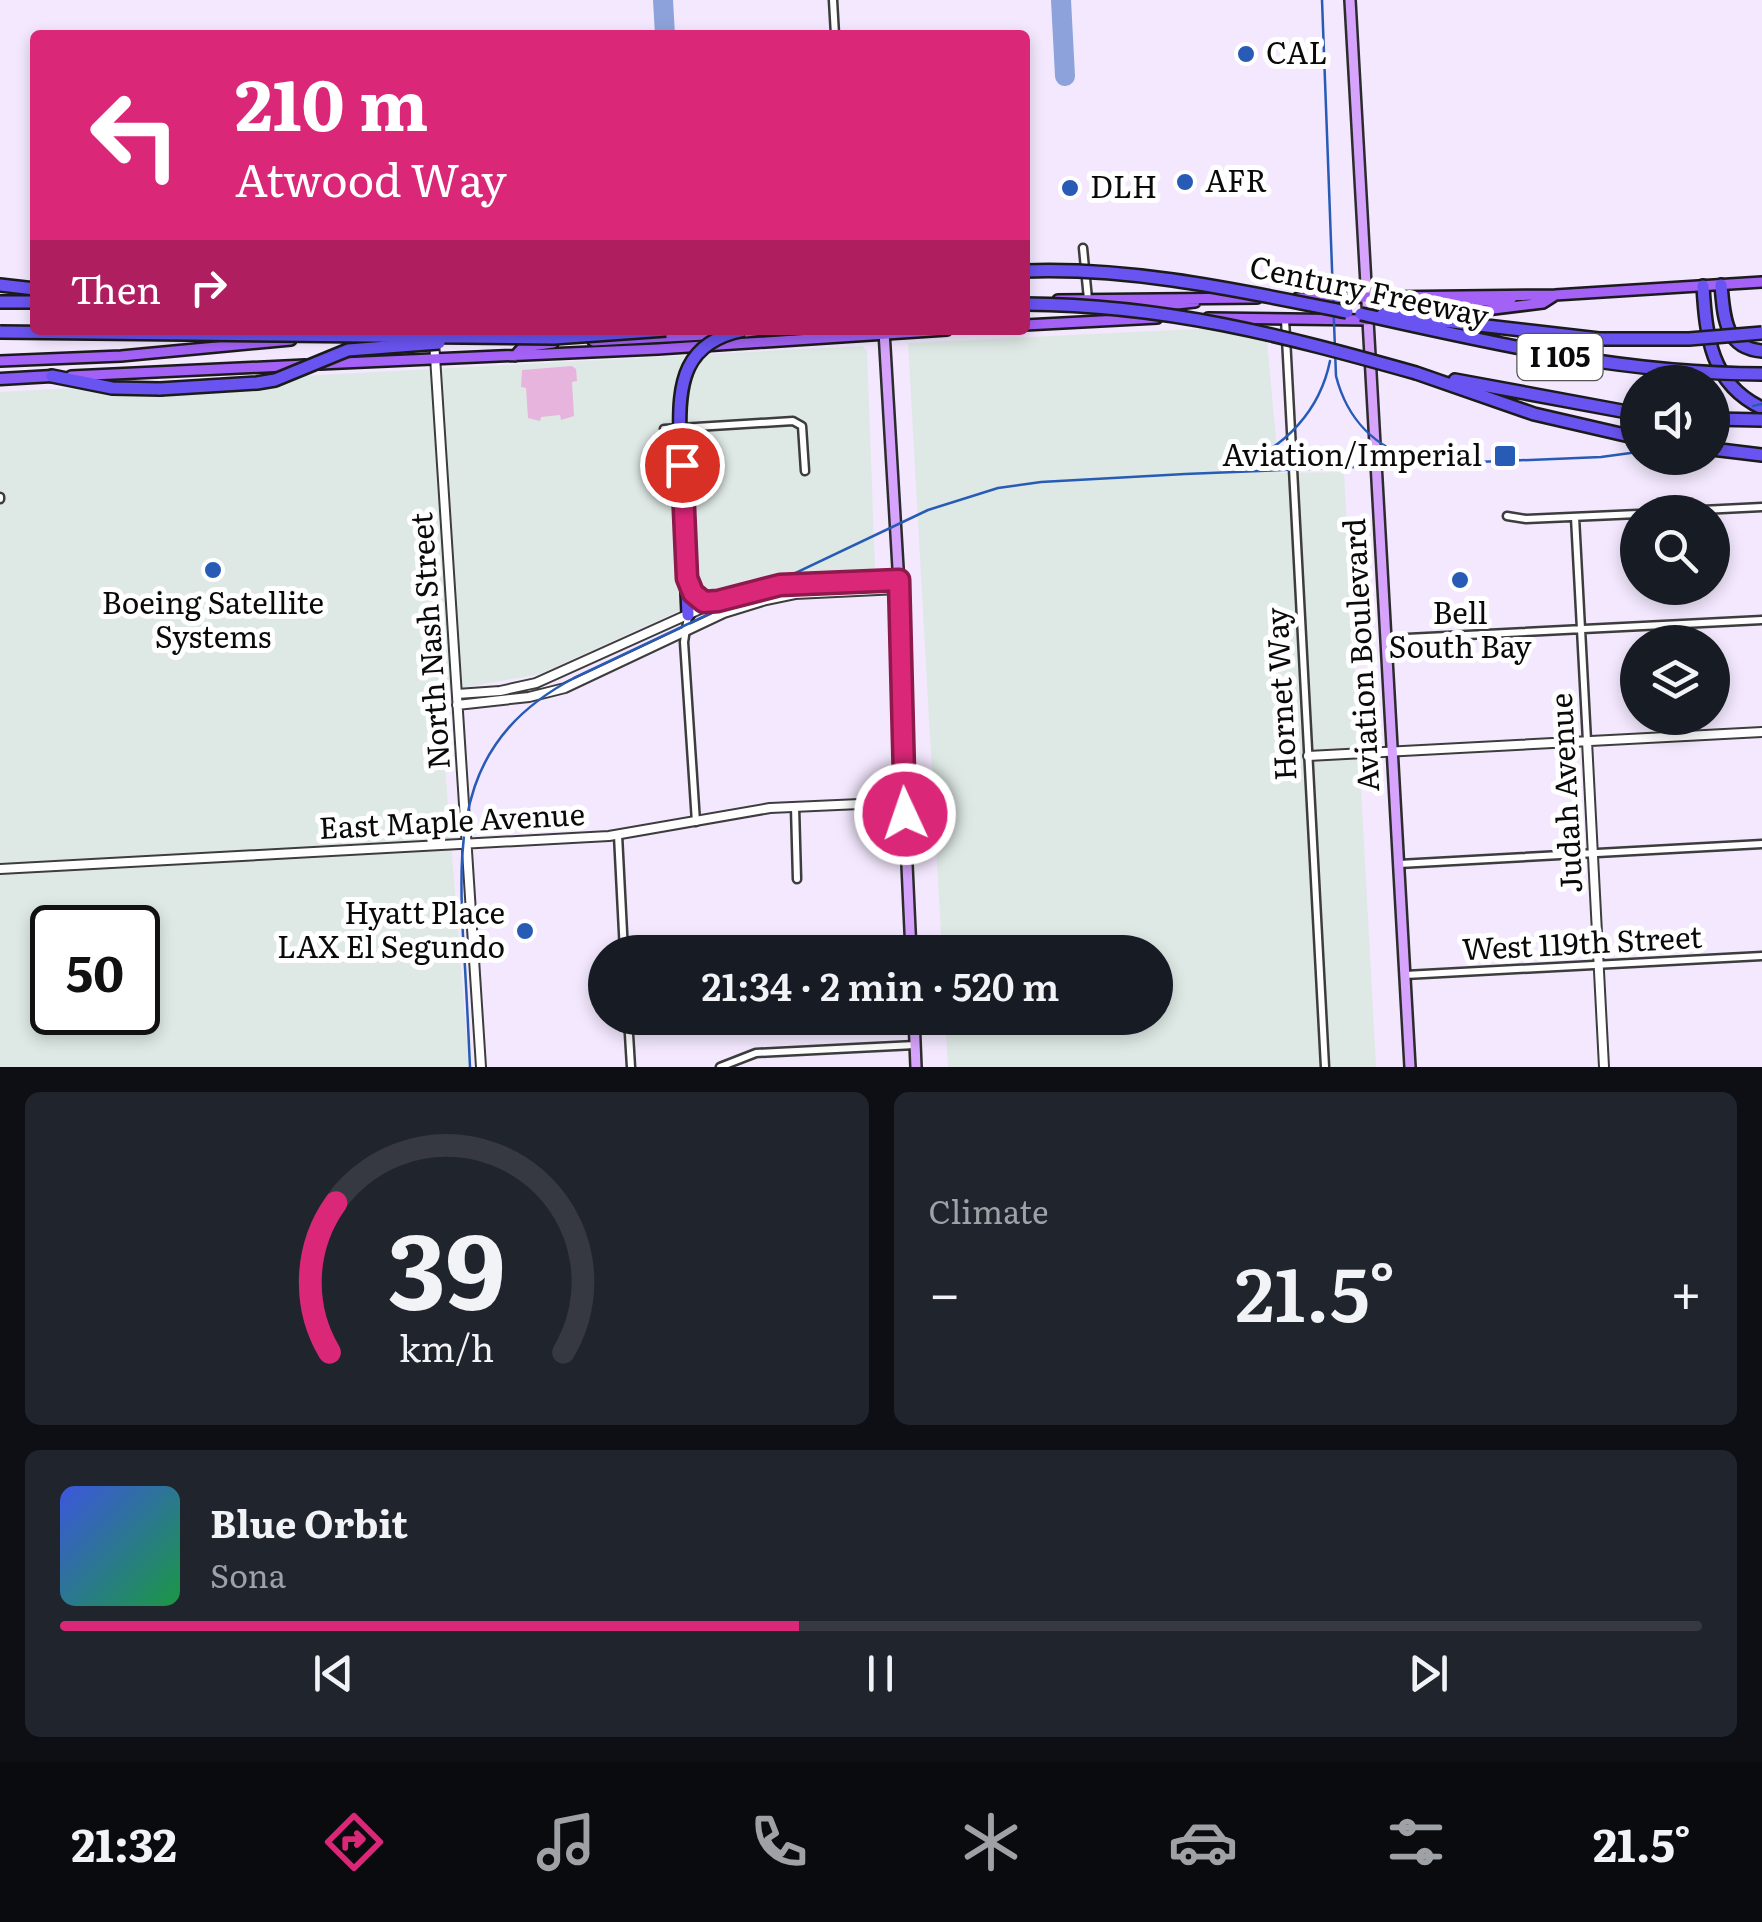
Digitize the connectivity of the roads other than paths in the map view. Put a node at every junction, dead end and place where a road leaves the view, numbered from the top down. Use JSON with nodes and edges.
{"nodes":[{"id":1,"x":833,"y":0,"type":"edge"},
{"id":2,"x":1350,"y":0,"type":"edge"},
{"id":3,"x":834,"y":30,"type":"edge"},
{"id":4,"x":1083,"y":248,"type":"dead end"},
{"id":5,"x":1030,"y":270,"type":"edge"},
{"id":6,"x":1762,"y":282,"type":"edge"},
{"id":7,"x":0,"y":285,"type":"edge"},
{"id":8,"x":1721,"y":285,"type":"junction"},
{"id":9,"x":1703,"y":286,"type":"junction"},
{"id":10,"x":30,"y":288,"type":"edge"},
{"id":11,"x":1522,"y":294,"type":"junction"},
{"id":12,"x":1556,"y":295,"type":"junction"},
{"id":13,"x":1212,"y":298,"type":"junction"},
{"id":14,"x":1369,"y":299,"type":"junction"},
{"id":15,"x":1088,"y":300,"type":"junction"},
{"id":16,"x":0,"y":302,"type":"edge"},
{"id":17,"x":30,"y":302,"type":"edge"},
{"id":18,"x":1030,"y":303,"type":"edge"},
{"id":19,"x":1030,"y":303,"type":"edge"},
{"id":20,"x":1365,"y":317,"type":"junction"},
{"id":21,"x":1284,"y":318,"type":"junction"},
{"id":22,"x":1085,"y":321,"type":"junction"},
{"id":23,"x":1030,"y":325,"type":"edge"},
{"id":24,"x":0,"y":332,"type":"edge"},
{"id":25,"x":30,"y":332,"type":"edge"},
{"id":26,"x":1762,"y":334,"type":"edge"},
{"id":27,"x":277,"y":335,"type":"edge"},
{"id":28,"x":366,"y":335,"type":"edge"},
{"id":29,"x":433,"y":335,"type":"edge"},
{"id":30,"x":716,"y":335,"type":"edge"},
{"id":31,"x":724,"y":335,"type":"edge"},
{"id":32,"x":884,"y":335,"type":"edge"},
{"id":33,"x":660,"y":336,"type":"edge"},
{"id":34,"x":554,"y":338,"type":"junction"},
{"id":35,"x":1762,"y":350,"type":"edge"},
{"id":36,"x":436,"y":358,"type":"junction"},
{"id":37,"x":0,"y":361,"type":"edge"},
{"id":38,"x":1416,"y":373,"type":"junction"},
{"id":39,"x":1762,"y":374,"type":"edge"},
{"id":40,"x":52,"y":376,"type":"junction"},
{"id":41,"x":0,"y":379,"type":"edge"},
{"id":42,"x":1762,"y":408,"type":"edge"},
{"id":43,"x":1620,"y":411,"type":"edge"},
{"id":44,"x":1730,"y":419,"type":"edge"},
{"id":45,"x":1762,"y":420,"type":"edge"},
{"id":46,"x":664,"y":429,"type":"dead end"},
{"id":47,"x":1620,"y":434,"type":"edge"},
{"id":48,"x":1730,"y":451,"type":"edge"},
{"id":49,"x":1762,"y":455,"type":"edge"},
{"id":50,"x":805,"y":471,"type":"dead end"},
{"id":51,"x":1762,"y":507,"type":"edge"},
{"id":52,"x":1730,"y":509,"type":"edge"},
{"id":53,"x":1620,"y":515,"type":"edge"},
{"id":54,"x":1507,"y":516,"type":"dead end"},
{"id":55,"x":1574,"y":517,"type":"junction"},
{"id":56,"x":687,"y":578,"type":"junction"},
{"id":57,"x":899,"y":584,"type":"junction"},
{"id":58,"x":718,"y":601,"type":"junction"},
{"id":59,"x":688,"y":615,"type":"junction"},
{"id":60,"x":1762,"y":620,"type":"edge"},
{"id":61,"x":1581,"y":630,"type":"junction"},
{"id":62,"x":685,"y":632,"type":"junction"},
{"id":63,"x":1386,"y":640,"type":"junction"},
{"id":64,"x":456,"y":694,"type":"junction"},
{"id":65,"x":457,"y":705,"type":"junction"},
{"id":66,"x":1762,"y":732,"type":"edge"},
{"id":67,"x":1586,"y":742,"type":"junction"},
{"id":68,"x":1393,"y":751,"type":"junction"},
{"id":69,"x":1308,"y":756,"type":"junction"},
{"id":70,"x":904,"y":802,"type":"junction"},
{"id":71,"x":796,"y":807,"type":"junction"},
{"id":72,"x":696,"y":822,"type":"junction"},
{"id":73,"x":618,"y":835,"type":"junction"},
{"id":74,"x":466,"y":844,"type":"junction"},
{"id":75,"x":1762,"y":844,"type":"edge"},
{"id":76,"x":1593,"y":854,"type":"junction"},
{"id":77,"x":1399,"y":864,"type":"junction"},
{"id":78,"x":0,"y":869,"type":"edge"},
{"id":79,"x":798,"y":879,"type":"dead end"},
{"id":80,"x":623,"y":935,"type":"edge"},
{"id":81,"x":910,"y":935,"type":"edge"},
{"id":82,"x":1762,"y":956,"type":"edge"},
{"id":83,"x":1599,"y":965,"type":"junction"},
{"id":84,"x":1405,"y":976,"type":"junction"},
{"id":85,"x":629,"y":1035,"type":"edge"},
{"id":86,"x":915,"y":1035,"type":"edge"},
{"id":87,"x":915,"y":1045,"type":"junction"},
{"id":88,"x":481,"y":1067,"type":"edge"},
{"id":89,"x":631,"y":1067,"type":"edge"},
{"id":90,"x":720,"y":1067,"type":"edge"},
{"id":91,"x":916,"y":1067,"type":"edge"},
{"id":92,"x":1325,"y":1067,"type":"edge"},
{"id":93,"x":1410,"y":1067,"type":"edge"},
{"id":94,"x":1604,"y":1067,"type":"edge"}],
"edges":[{"from":1,"to":3,"type":"street"},
{"from":2,"to":14,"type":"main road","name":"Aviation Boulevard"},
{"from":4,"to":15,"type":"street"},
{"from":5,"to":20,"type":"highway","name":"Century Freeway","number":"I 105","bridge":true},
{"from":6,"to":8,"type":"main road"},
{"from":7,"to":10,"type":"highway"},
{"from":8,"to":9,"type":"main road"},
{"from":8,"to":35,"type":"highway"},
{"from":9,"to":12,"type":"main road"},
{"from":9,"to":42,"type":"highway"},
{"from":11,"to":12,"type":"main road"},
{"from":11,"to":14,"type":"main road"},
{"from":11,"to":20,"type":"main road"},
{"from":12,"to":20,"type":"main road"},
{"from":13,"to":14,"type":"main road"},
{"from":13,"to":15,"type":"main road"},
{"from":13,"to":22,"type":"main road"},
{"from":14,"to":20,"type":"main road","name":"Aviation Boulevard"},
{"from":15,"to":18,"type":"main road"},
{"from":16,"to":17,"type":"highway"},
{"from":19,"to":38,"type":"highway","name":"Century Freeway","number":"I 105","bridge":true},
{"from":20,"to":21,"type":"main road"},
{"from":20,"to":26,"type":"highway","bridge":true},
{"from":20,"to":39,"type":"highway","name":"Century Freeway","number":"I 105","bridge":true},
{"from":20,"to":63,"type":"main road","name":"Aviation Boulevard"},
{"from":21,"to":22,"type":"main road"},
{"from":21,"to":69,"type":"street","name":"Hornet Way"},
{"from":22,"to":23,"type":"main road"},
{"from":24,"to":25,"type":"highway","bridge":true},
{"from":27,"to":34,"type":"highway","bridge":true},
{"from":28,"to":37,"type":"main road"},
{"from":29,"to":36,"type":"street","name":"North Nash Street"},
{"from":30,"to":33,"type":"main road"},
{"from":31,"to":56,"type":"highway","bridge":true},
{"from":32,"to":57,"type":"main road"},
{"from":33,"to":34,"type":"highway","bridge":true},
{"from":33,"to":36,"type":"main road"},
{"from":34,"to":40,"type":"highway","bridge":true},
{"from":36,"to":40,"type":"main road"},
{"from":36,"to":64,"type":"street","name":"North Nash Street"},
{"from":38,"to":43,"type":"highway","name":"Century Freeway","number":"I 105"},
{"from":38,"to":47,"type":"highway"},
{"from":40,"to":41,"type":"highway"},
{"from":44,"to":45,"type":"highway","bridge":true},
{"from":46,"to":50,"type":"street"},
{"from":48,"to":49,"type":"highway"},
{"from":51,"to":52,"type":"street"},
{"from":53,"to":55,"type":"street"},
{"from":54,"to":55,"type":"street"},
{"from":55,"to":61,"type":"street","name":"Judah Avenue"},
{"from":56,"to":58,"type":"highway"},
{"from":56,"to":59,"type":"highway"},
{"from":57,"to":58,"type":"street"},
{"from":57,"to":62,"type":"street"},
{"from":57,"to":70,"type":"main road"},
{"from":58,"to":59,"type":"street"},
{"from":59,"to":62,"type":"street"},
{"from":59,"to":64,"type":"street"},
{"from":60,"to":61,"type":"street"},
{"from":61,"to":63,"type":"street"},
{"from":61,"to":67,"type":"street","name":"Judah Avenue"},
{"from":62,"to":65,"type":"street"},
{"from":62,"to":72,"type":"street"},
{"from":63,"to":68,"type":"main road","name":"Aviation Boulevard"},
{"from":64,"to":65,"type":"street","name":"North Nash Street"},
{"from":65,"to":74,"type":"street","name":"North Nash Street"},
{"from":66,"to":67,"type":"street"},
{"from":67,"to":68,"type":"street"},
{"from":67,"to":76,"type":"street","name":"Judah Avenue"},
{"from":68,"to":69,"type":"street"},
{"from":68,"to":77,"type":"main road","name":"Aviation Boulevard"},
{"from":69,"to":92,"type":"street","name":"Hornet Way"},
{"from":70,"to":71,"type":"street","name":"East Maple Avenue"},
{"from":70,"to":81,"type":"main road"},
{"from":71,"to":72,"type":"street","name":"East Maple Avenue"},
{"from":71,"to":79,"type":"street"},
{"from":72,"to":73,"type":"street","name":"East Maple Avenue"},
{"from":73,"to":74,"type":"street","name":"East Maple Avenue"},
{"from":73,"to":80,"type":"street"},
{"from":74,"to":78,"type":"street","name":"East Maple Avenue"},
{"from":74,"to":88,"type":"street","name":"North Nash Street"},
{"from":75,"to":76,"type":"street"},
{"from":76,"to":77,"type":"street"},
{"from":76,"to":83,"type":"street","name":"Judah Avenue"},
{"from":77,"to":84,"type":"main road","name":"Aviation Boulevard"},
{"from":82,"to":83,"type":"street","name":"West 119th Street"},
{"from":83,"to":84,"type":"street","name":"West 119th Street"},
{"from":83,"to":94,"type":"street","name":"Judah Avenue"},
{"from":84,"to":93,"type":"main road","name":"Aviation Boulevard"},
{"from":85,"to":89,"type":"street"},
{"from":86,"to":87,"type":"main road"},
{"from":87,"to":90,"type":"street"},
{"from":87,"to":91,"type":"main road"}]}
